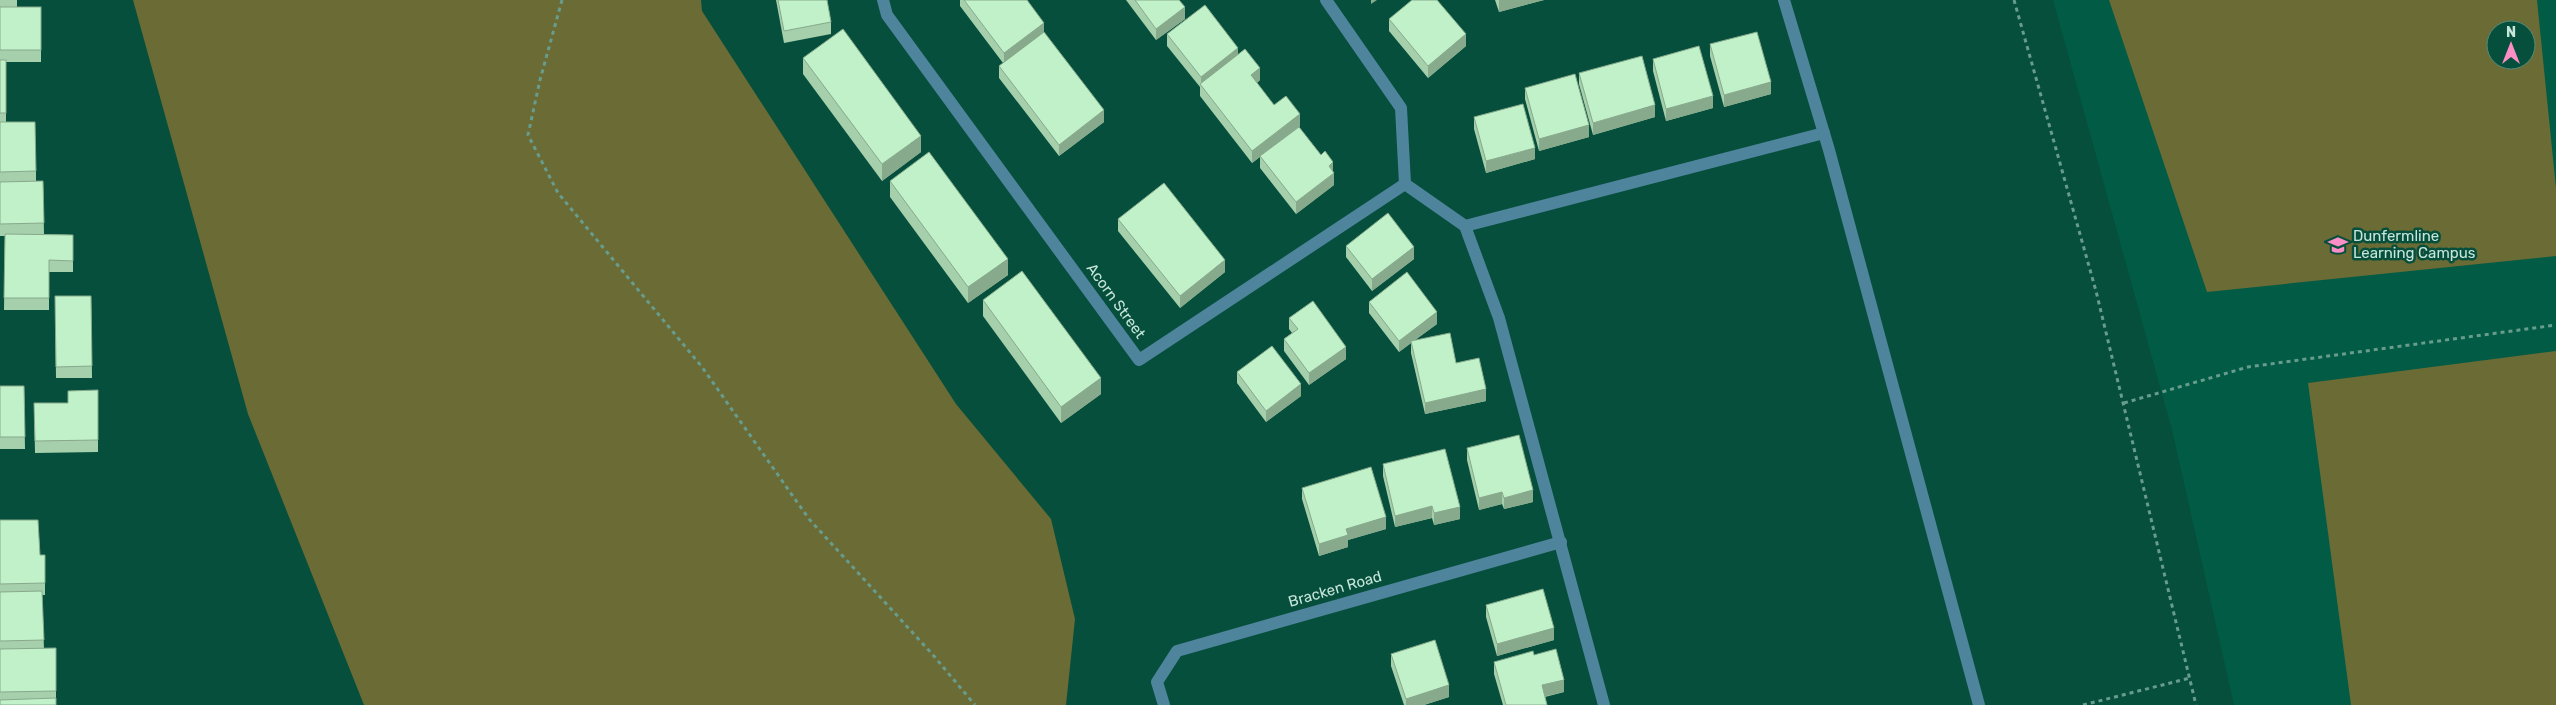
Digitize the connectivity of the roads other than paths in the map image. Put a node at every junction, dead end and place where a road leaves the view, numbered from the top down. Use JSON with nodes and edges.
{"nodes":[{"id":1,"x":884,"y":0,"type":"edge"},
{"id":2,"x":1326,"y":0,"type":"edge"},
{"id":3,"x":1784,"y":0,"type":"edge"},
{"id":4,"x":1824,"y":133,"type":"junction"},
{"id":5,"x":1405,"y":184,"type":"junction"},
{"id":6,"x":1464,"y":226,"type":"junction"},
{"id":7,"x":1561,"y":542,"type":"junction"},
{"id":8,"x":1164,"y":705,"type":"edge"},
{"id":9,"x":1604,"y":705,"type":"edge"},
{"id":10,"x":1979,"y":705,"type":"edge"}],
"edges":[{"from":1,"to":5,"type":"street","name":"Acorn Street"},
{"from":2,"to":5,"type":"street"},
{"from":3,"to":4,"type":"street"},
{"from":4,"to":6,"type":"street"},
{"from":4,"to":10,"type":"street"},
{"from":5,"to":6,"type":"street"},
{"from":6,"to":7,"type":"street"},
{"from":7,"to":8,"type":"street","name":"Bracken Road"},
{"from":7,"to":9,"type":"street"}]}
